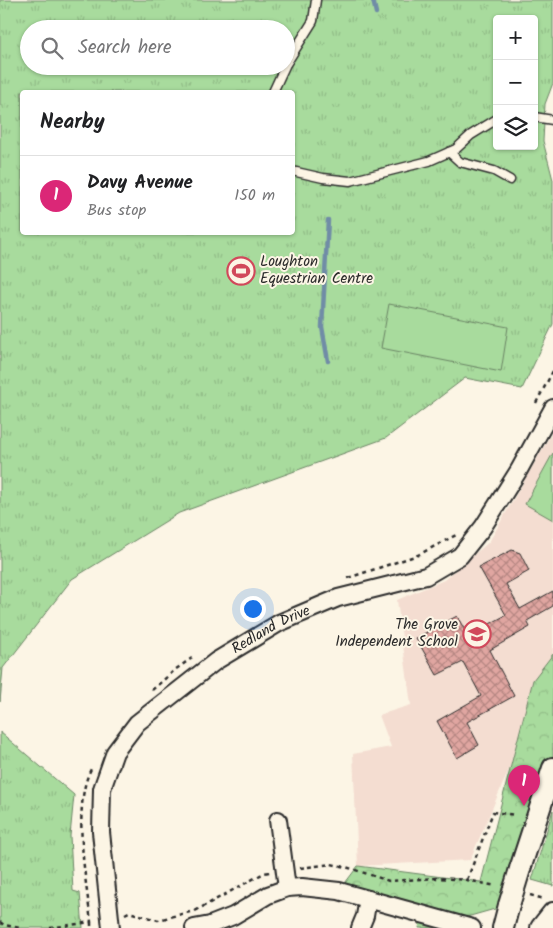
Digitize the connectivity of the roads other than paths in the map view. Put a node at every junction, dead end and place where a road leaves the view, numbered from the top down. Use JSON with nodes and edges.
{"nodes":[{"id":1,"x":316,"y":0,"type":"edge"},
{"id":2,"x":295,"y":50,"type":"edge"},
{"id":3,"x":281,"y":75,"type":"edge"},
{"id":4,"x":274,"y":90,"type":"edge"},
{"id":5,"x":538,"y":118,"type":"edge"},
{"id":6,"x":553,"y":120,"type":"edge"},
{"id":7,"x":493,"y":121,"type":"edge"},
{"id":8,"x":449,"y":152,"type":"junction"},
{"id":9,"x":295,"y":171,"type":"edge"},
{"id":10,"x":510,"y":180,"type":"dead end"},
{"id":11,"x":553,"y":408,"type":"edge"},
{"id":12,"x":553,"y":768,"type":"edge"},
{"id":13,"x":278,"y":820,"type":"dead end"},
{"id":14,"x":287,"y":888,"type":"junction"},
{"id":15,"x":368,"y":899,"type":"junction"},
{"id":16,"x":451,"y":925,"type":"edge"},
{"id":17,"x":111,"y":928,"type":"edge"},
{"id":18,"x":194,"y":928,"type":"edge"},
{"id":19,"x":360,"y":928,"type":"edge"},
{"id":20,"x":472,"y":928,"type":"edge"},
{"id":21,"x":502,"y":928,"type":"edge"}],
"edges":[{"from":1,"to":2,"type":"lane"},
{"from":3,"to":4,"type":"lane"},
{"from":5,"to":6,"type":"lane"},
{"from":7,"to":8,"type":"lane"},
{"from":8,"to":9,"type":"lane"},
{"from":8,"to":10,"type":"lane"},
{"from":11,"to":17,"type":"street","name":"Redland Drive"},
{"from":12,"to":21,"type":"street","bridge":true},
{"from":13,"to":14,"type":"street"},
{"from":14,"to":15,"type":"street"},
{"from":14,"to":18,"type":"street"},
{"from":15,"to":16,"type":"street"},
{"from":15,"to":19,"type":"street"},
{"from":16,"to":20,"type":"street"}]}
